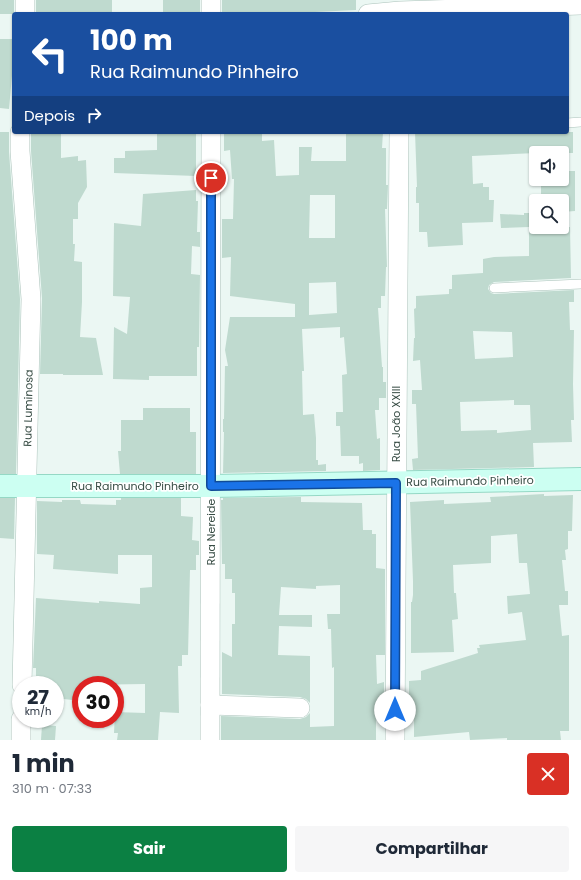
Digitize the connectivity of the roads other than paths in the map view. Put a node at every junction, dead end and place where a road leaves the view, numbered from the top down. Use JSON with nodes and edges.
{"nodes":[{"id":1,"x":25,"y":0,"type":"edge"},
{"id":2,"x":211,"y":0,"type":"edge"},
{"id":3,"x":581,"y":5,"type":"edge"},
{"id":4,"x":400,"y":8,"type":"edge"},
{"id":5,"x":25,"y":12,"type":"edge"},
{"id":6,"x":211,"y":12,"type":"edge"},
{"id":7,"x":379,"y":12,"type":"edge"},
{"id":8,"x":581,"y":122,"type":"edge"},
{"id":9,"x":569,"y":123,"type":"edge"},
{"id":10,"x":20,"y":134,"type":"edge"},
{"id":11,"x":211,"y":134,"type":"edge"},
{"id":12,"x":399,"y":134,"type":"edge"},
{"id":13,"x":581,"y":284,"type":"edge"},
{"id":14,"x":494,"y":288,"type":"dead end"},
{"id":15,"x":581,"y":480,"type":"edge"},
{"id":16,"x":396,"y":483,"type":"junction"},
{"id":17,"x":0,"y":486,"type":"edge"},
{"id":18,"x":26,"y":486,"type":"junction"},
{"id":19,"x":211,"y":486,"type":"junction"},
{"id":20,"x":22,"y":676,"type":"edge"},
{"id":21,"x":210,"y":705,"type":"junction"},
{"id":22,"x":300,"y":708,"type":"dead end"},
{"id":23,"x":21,"y":728,"type":"edge"},
{"id":24,"x":21,"y":740,"type":"edge"},
{"id":25,"x":210,"y":740,"type":"edge"},
{"id":26,"x":395,"y":740,"type":"edge"}],
"edges":[{"from":1,"to":5,"type":"street"},
{"from":2,"to":6,"type":"street"},
{"from":3,"to":4,"type":"street"},
{"from":4,"to":7,"type":"street"},
{"from":8,"to":9,"type":"lane"},
{"from":10,"to":18,"type":"street","name":"Rua Luminosa"},
{"from":11,"to":19,"type":"street","name":"Rua Nereide"},
{"from":12,"to":16,"type":"street","name":"Rua João XXIII"},
{"from":13,"to":14,"type":"lane"},
{"from":15,"to":16,"type":"street","name":"Rua Raimundo Pinheiro"},
{"from":16,"to":19,"type":"street","name":"Rua Raimundo Pinheiro"},
{"from":16,"to":26,"type":"street","name":"Rua João XXIII"},
{"from":17,"to":18,"type":"street","name":"Rua Raimundo Pinheiro"},
{"from":18,"to":19,"type":"street","name":"Rua Raimundo Pinheiro"},
{"from":18,"to":20,"type":"street","name":"Rua Luminosa"},
{"from":19,"to":21,"type":"street","name":"Rua Nereide"},
{"from":21,"to":22,"type":"street"},
{"from":21,"to":25,"type":"street","name":"Rua Nereide"},
{"from":23,"to":24,"type":"street"}]}
